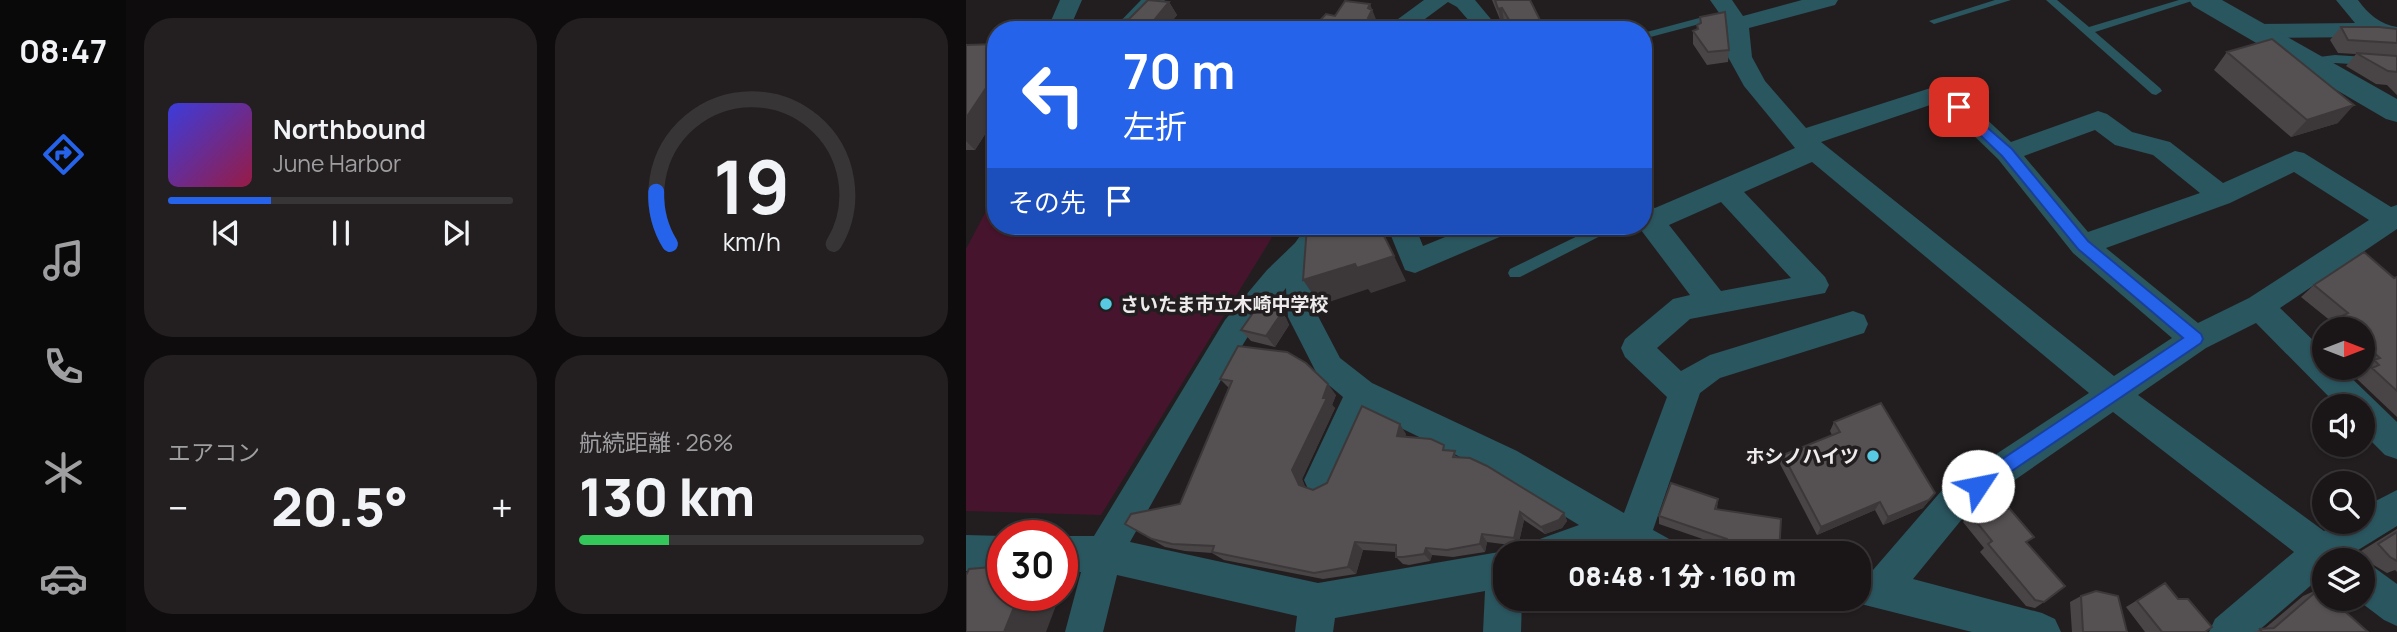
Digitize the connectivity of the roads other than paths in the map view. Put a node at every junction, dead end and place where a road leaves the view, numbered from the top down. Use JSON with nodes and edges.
{"nodes":[{"id":1,"x":1071,"y":0,"type":"edge"},
{"id":2,"x":1154,"y":0,"type":"edge"},
{"id":3,"x":1439,"y":0,"type":"edge"},
{"id":4,"x":1827,"y":0,"type":"edge"},
{"id":5,"x":2006,"y":0,"type":"edge"},
{"id":6,"x":2051,"y":0,"type":"edge"},
{"id":7,"x":2190,"y":0,"type":"edge"},
{"id":8,"x":2202,"y":0,"type":"edge"},
{"id":9,"x":2347,"y":0,"type":"edge"},
{"id":10,"x":1466,"y":1,"type":"edge"},
{"id":11,"x":1730,"y":12,"type":"edge"},
{"id":12,"x":1934,"y":20,"type":"dead end"},
{"id":13,"x":1062,"y":21,"type":"edge"},
{"id":14,"x":1132,"y":21,"type":"edge"},
{"id":15,"x":1408,"y":21,"type":"edge"},
{"id":16,"x":1482,"y":21,"type":"edge"},
{"id":17,"x":2087,"y":31,"type":"junction"},
{"id":18,"x":2255,"y":31,"type":"junction"},
{"id":19,"x":2389,"y":33,"type":"edge"},
{"id":20,"x":1652,"y":34,"type":"edge"},
{"id":21,"x":2310,"y":62,"type":"junction"},
{"id":22,"x":2397,"y":64,"type":"edge"},
{"id":23,"x":2156,"y":91,"type":"dead end"},
{"id":24,"x":2397,"y":112,"type":"edge"},
{"id":25,"x":1807,"y":145,"type":"junction"},
{"id":26,"x":2007,"y":153,"type":"junction"},
{"id":27,"x":1726,"y":189,"type":"junction"},
{"id":28,"x":2221,"y":196,"type":"junction"},
{"id":29,"x":1652,"y":215,"type":"edge"},
{"id":30,"x":2394,"y":218,"type":"edge"},
{"id":31,"x":1652,"y":223,"type":"edge"},
{"id":32,"x":1404,"y":235,"type":"edge"},
{"id":33,"x":1478,"y":235,"type":"edge"},
{"id":34,"x":1591,"y":235,"type":"edge"},
{"id":35,"x":1314,"y":238,"type":"edge"},
{"id":36,"x":2083,"y":245,"type":"junction"},
{"id":37,"x":1515,"y":273,"type":"dead end"},
{"id":38,"x":1714,"y":304,"type":"junction"},
{"id":39,"x":2259,"y":307,"type":"junction"},
{"id":40,"x":1853,"y":324,"type":"dead end"},
{"id":41,"x":2195,"y":339,"type":"junction"},
{"id":42,"x":1680,"y":389,"type":"junction"},
{"id":43,"x":1361,"y":393,"type":"junction"},
{"id":44,"x":2113,"y":394,"type":"junction"},
{"id":45,"x":2347,"y":394,"type":"edge"},
{"id":46,"x":2375,"y":422,"type":"edge"},
{"id":47,"x":2397,"y":444,"type":"edge"},
{"id":48,"x":1321,"y":480,"type":"dead end"},
{"id":49,"x":2397,"y":507,"type":"edge"},
{"id":50,"x":1636,"y":540,"type":"edge"},
{"id":51,"x":2317,"y":548,"type":"edge"},
{"id":52,"x":2339,"y":548,"type":"edge"},
{"id":53,"x":966,"y":553,"type":"edge"},
{"id":54,"x":987,"y":554,"type":"edge"},
{"id":55,"x":1078,"y":554,"type":"edge"},
{"id":56,"x":1104,"y":554,"type":"junction"},
{"id":57,"x":2312,"y":568,"type":"edge"},
{"id":58,"x":1493,"y":572,"type":"edge"},
{"id":59,"x":1871,"y":587,"type":"edge"},
{"id":60,"x":1871,"y":588,"type":"edge"},
{"id":61,"x":2375,"y":591,"type":"edge"},
{"id":62,"x":2397,"y":607,"type":"edge"},
{"id":63,"x":1503,"y":611,"type":"edge"},
{"id":64,"x":1316,"y":617,"type":"edge"},
{"id":65,"x":1084,"y":632,"type":"edge"},
{"id":66,"x":1502,"y":632,"type":"edge"},
{"id":67,"x":2042,"y":632,"type":"edge"},
{"id":68,"x":2228,"y":632,"type":"edge"}],
"edges":[{"from":1,"to":13,"type":"street"},
{"from":2,"to":14,"type":"street"},
{"from":3,"to":15,"type":"street"},
{"from":4,"to":11,"type":"street"},
{"from":5,"to":12,"type":"lane"},
{"from":6,"to":17,"type":"lane"},
{"from":7,"to":17,"type":"lane"},
{"from":8,"to":18,"type":"street"},
{"from":9,"to":19,"type":"street"},
{"from":10,"to":16,"type":"street"},
{"from":11,"to":20,"type":"lane"},
{"from":11,"to":25,"type":"street"},
{"from":17,"to":23,"type":"lane"},
{"from":18,"to":19,"type":"street"},
{"from":18,"to":21,"type":"street"},
{"from":21,"to":22,"type":"lane"},
{"from":21,"to":24,"type":"street"},
{"from":25,"to":26,"type":"street"},
{"from":25,"to":27,"type":"street"},
{"from":25,"to":44,"type":"street"},
{"from":26,"to":28,"type":"street"},
{"from":26,"to":36,"type":"street"},
{"from":27,"to":29,"type":"street"},
{"from":27,"to":38,"type":"street"},
{"from":28,"to":30,"type":"street"},
{"from":28,"to":36,"type":"street"},
{"from":30,"to":39,"type":"street"},
{"from":31,"to":38,"type":"street"},
{"from":32,"to":33,"type":"street"},
{"from":34,"to":37,"type":"lane"},
{"from":35,"to":43,"type":"street"},
{"from":35,"to":56,"type":"street"},
{"from":36,"to":41,"type":"street"},
{"from":38,"to":42,"type":"street"},
{"from":39,"to":41,"type":"street"},
{"from":39,"to":45,"type":"street"},
{"from":40,"to":42,"type":"street"},
{"from":41,"to":44,"type":"street"},
{"from":42,"to":50,"type":"street"},
{"from":43,"to":48,"type":"street"},
{"from":43,"to":50,"type":"street"},
{"from":44,"to":51,"type":"street"},
{"from":44,"to":59,"type":"street"},
{"from":46,"to":47,"type":"street"},
{"from":49,"to":52,"type":"street"},
{"from":53,"to":54,"type":"street"},
{"from":55,"to":56,"type":"street"},
{"from":56,"to":64,"type":"street"},
{"from":56,"to":65,"type":"street"},
{"from":57,"to":68,"type":"street"},
{"from":58,"to":64,"type":"street"},
{"from":60,"to":67,"type":"street"},
{"from":61,"to":62,"type":"street"},
{"from":63,"to":66,"type":"street"}]}
